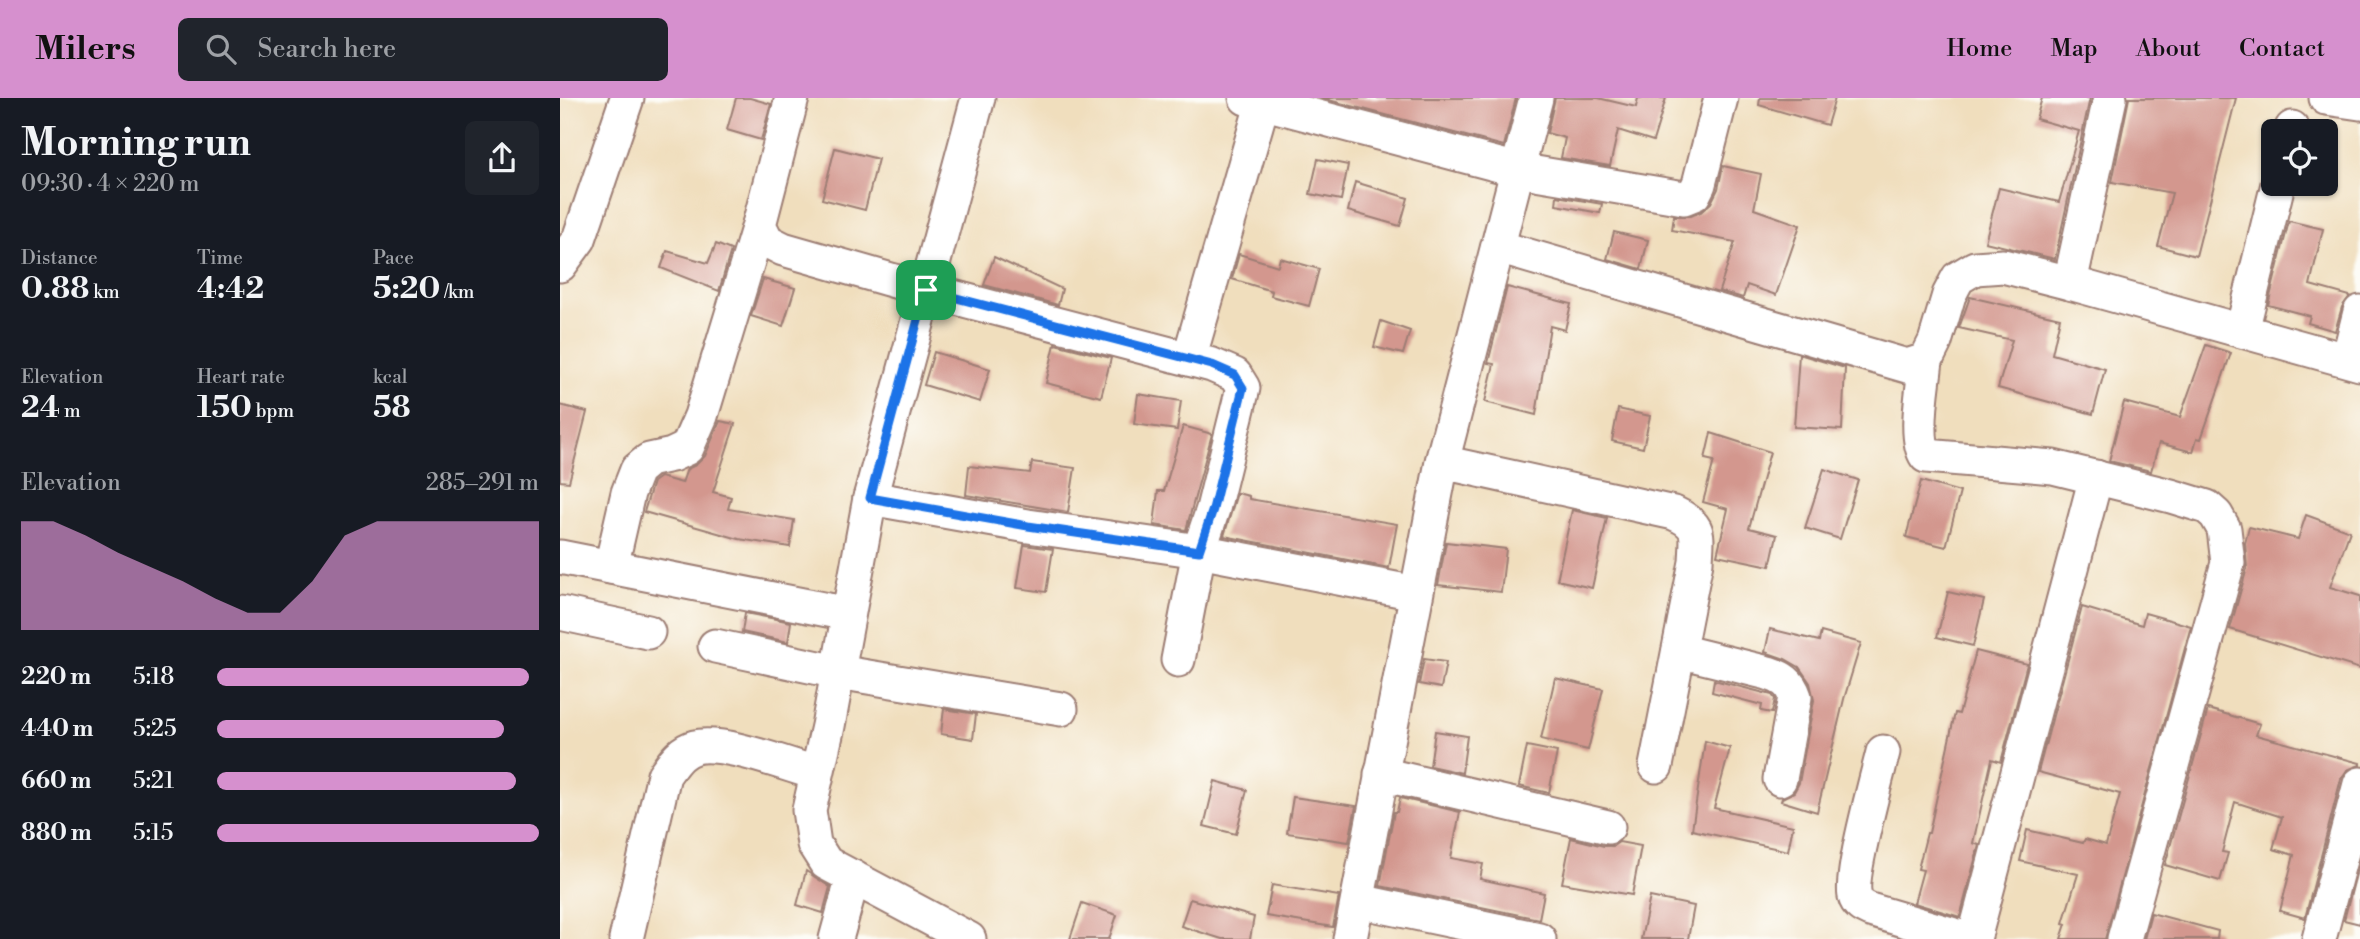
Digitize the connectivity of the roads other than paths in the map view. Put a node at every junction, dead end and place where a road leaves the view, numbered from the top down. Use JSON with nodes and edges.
{"nodes":[{"id":1,"x":627,"y":98,"type":"edge"},
{"id":2,"x":792,"y":98,"type":"edge"},
{"id":3,"x":978,"y":98,"type":"edge"},
{"id":4,"x":1536,"y":98,"type":"edge"},
{"id":5,"x":1721,"y":98,"type":"edge"},
{"id":6,"x":2110,"y":98,"type":"edge"},
{"id":7,"x":2326,"y":98,"type":"edge"},
{"id":8,"x":1258,"y":99,"type":"edge"},
{"id":9,"x":2360,"y":103,"type":"edge"},
{"id":10,"x":1518,"y":170,"type":"junction"},
{"id":11,"x":2275,"y":196,"type":"edge"},
{"id":12,"x":759,"y":225,"type":"junction"},
{"id":13,"x":1498,"y":247,"type":"junction"},
{"id":14,"x":560,"y":265,"type":"edge"},
{"id":15,"x":2070,"y":283,"type":"junction"},
{"id":16,"x":926,"y":290,"type":"junction"},
{"id":17,"x":2360,"y":313,"type":"edge"},
{"id":18,"x":2242,"y":331,"type":"junction"},
{"id":19,"x":1189,"y":359,"type":"junction"},
{"id":20,"x":1926,"y":360,"type":"junction"},
{"id":21,"x":2354,"y":362,"type":"edge"},
{"id":22,"x":1442,"y":461,"type":"junction"},
{"id":23,"x":2096,"y":477,"type":"junction"},
{"id":24,"x":870,"y":498,"type":"junction"},
{"id":25,"x":1199,"y":551,"type":"junction"},
{"id":26,"x":560,"y":557,"type":"edge"},
{"id":27,"x":611,"y":567,"type":"junction"},
{"id":28,"x":1416,"y":593,"type":"junction"},
{"id":29,"x":560,"y":613,"type":"edge"},
{"id":30,"x":848,"y":614,"type":"junction"},
{"id":31,"x":648,"y":632,"type":"dead end"},
{"id":32,"x":715,"y":646,"type":"dead end"},
{"id":33,"x":1679,"y":651,"type":"junction"},
{"id":34,"x":1178,"y":660,"type":"dead end"},
{"id":35,"x":838,"y":673,"type":"junction"},
{"id":36,"x":1061,"y":709,"type":"dead end"},
{"id":37,"x":1882,"y":752,"type":"dead end"},
{"id":38,"x":1656,"y":766,"type":"dead end"},
{"id":39,"x":816,"y":773,"type":"junction"},
{"id":40,"x":1381,"y":774,"type":"junction"},
{"id":41,"x":1780,"y":779,"type":"dead end"},
{"id":42,"x":2360,"y":784,"type":"edge"},
{"id":43,"x":1608,"y":827,"type":"dead end"},
{"id":44,"x":853,"y":877,"type":"junction"},
{"id":45,"x":1358,"y":901,"type":"junction"},
{"id":46,"x":1905,"y":930,"type":"edge"},
{"id":47,"x":626,"y":939,"type":"edge"},
{"id":48,"x":836,"y":939,"type":"edge"},
{"id":49,"x":969,"y":939,"type":"edge"},
{"id":50,"x":1350,"y":939,"type":"edge"},
{"id":51,"x":1539,"y":939,"type":"edge"},
{"id":52,"x":1968,"y":939,"type":"edge"},
{"id":53,"x":1974,"y":939,"type":"edge"},
{"id":54,"x":2124,"y":939,"type":"edge"},
{"id":55,"x":2319,"y":939,"type":"edge"}],
"edges":[{"from":1,"to":14,"type":"street"},
{"from":2,"to":12,"type":"street"},
{"from":3,"to":16,"type":"street"},
{"from":4,"to":10,"type":"street"},
{"from":5,"to":10,"type":"street"},
{"from":6,"to":15,"type":"street"},
{"from":7,"to":9,"type":"street"},
{"from":8,"to":10,"type":"street"},
{"from":8,"to":19,"type":"street"},
{"from":10,"to":13,"type":"street"},
{"from":11,"to":18,"type":"street"},
{"from":12,"to":16,"type":"street"},
{"from":12,"to":27,"type":"street"},
{"from":13,"to":20,"type":"street"},
{"from":13,"to":22,"type":"street"},
{"from":15,"to":18,"type":"street"},
{"from":15,"to":20,"type":"street"},
{"from":16,"to":19,"type":"street"},
{"from":16,"to":24,"type":"street"},
{"from":17,"to":21,"type":"street"},
{"from":18,"to":21,"type":"street"},
{"from":19,"to":25,"type":"street"},
{"from":20,"to":23,"type":"street"},
{"from":22,"to":28,"type":"street"},
{"from":22,"to":33,"type":"street"},
{"from":23,"to":53,"type":"street"},
{"from":23,"to":54,"type":"street"},
{"from":24,"to":25,"type":"street"},
{"from":24,"to":30,"type":"street"},
{"from":25,"to":28,"type":"street"},
{"from":25,"to":34,"type":"street"},
{"from":26,"to":27,"type":"street"},
{"from":27,"to":30,"type":"street"},
{"from":28,"to":40,"type":"street"},
{"from":29,"to":31,"type":"street"},
{"from":30,"to":35,"type":"street"},
{"from":32,"to":35,"type":"street"},
{"from":33,"to":38,"type":"street"},
{"from":33,"to":41,"type":"street"},
{"from":35,"to":36,"type":"street"},
{"from":35,"to":39,"type":"street"},
{"from":37,"to":46,"type":"street"},
{"from":39,"to":44,"type":"street"},
{"from":39,"to":47,"type":"street"},
{"from":40,"to":43,"type":"street"},
{"from":40,"to":45,"type":"street"},
{"from":42,"to":55,"type":"street"},
{"from":44,"to":48,"type":"street"},
{"from":44,"to":49,"type":"street"},
{"from":45,"to":50,"type":"street"},
{"from":45,"to":51,"type":"street"},
{"from":46,"to":52,"type":"street"}]}
